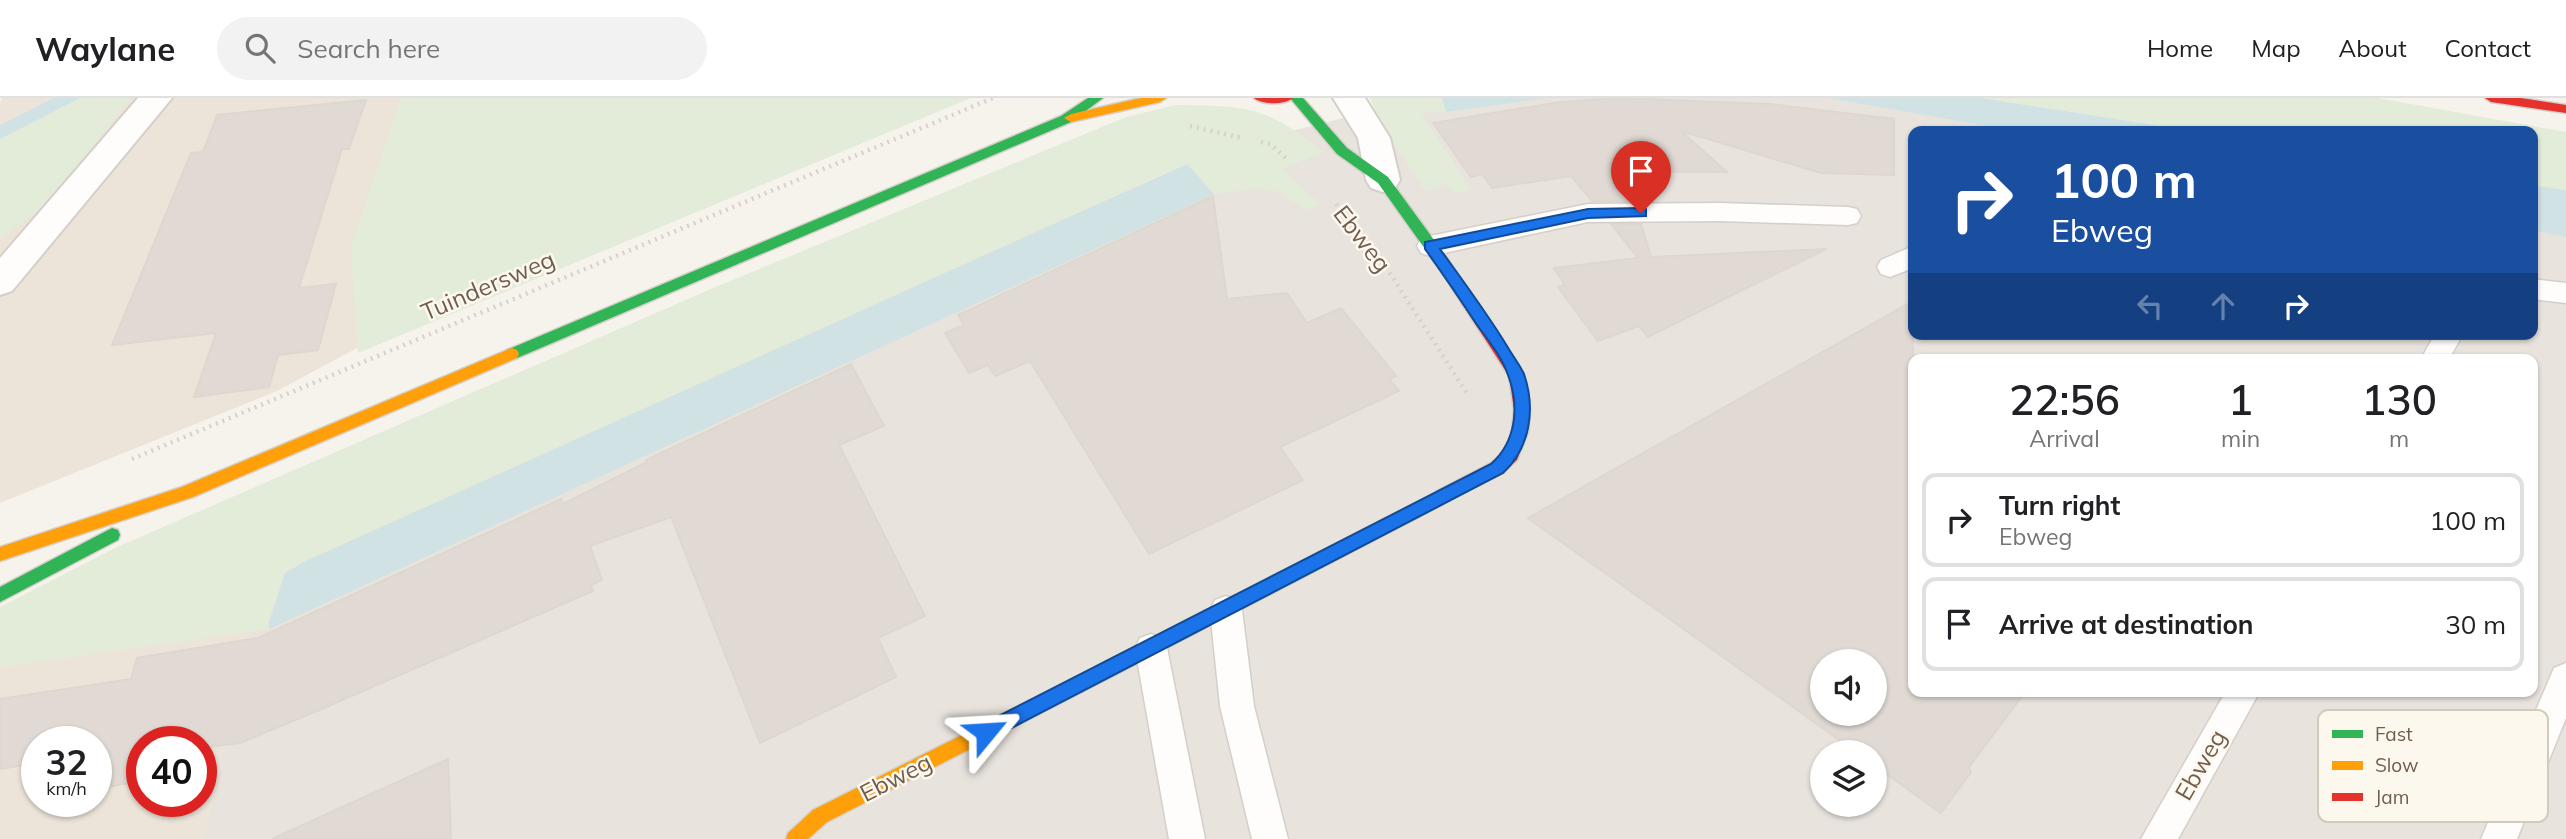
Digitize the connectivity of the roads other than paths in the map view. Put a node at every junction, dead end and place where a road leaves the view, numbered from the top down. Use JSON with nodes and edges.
{"nodes":[{"id":1,"x":156,"y":98,"type":"edge"},
{"id":2,"x":1097,"y":98,"type":"edge"},
{"id":3,"x":1260,"y":98,"type":"edge"},
{"id":4,"x":1287,"y":98,"type":"edge"},
{"id":5,"x":1296,"y":98,"type":"edge"},
{"id":6,"x":1349,"y":98,"type":"edge"},
{"id":7,"x":2491,"y":98,"type":"edge"},
{"id":8,"x":1154,"y":100,"type":"edge"},
{"id":9,"x":2566,"y":109,"type":"edge"},
{"id":10,"x":1066,"y":119,"type":"junction"},
{"id":11,"x":1383,"y":180,"type":"junction"},
{"id":12,"x":1848,"y":216,"type":"dead end"},
{"id":13,"x":1430,"y":246,"type":"junction"},
{"id":14,"x":0,"y":282,"type":"edge"},
{"id":15,"x":2538,"y":290,"type":"edge"},
{"id":16,"x":2566,"y":293,"type":"edge"},
{"id":17,"x":187,"y":492,"type":"junction"},
{"id":18,"x":0,"y":554,"type":"edge"},
{"id":19,"x":0,"y":595,"type":"edge"},
{"id":20,"x":1226,"y":610,"type":"junction"},
{"id":21,"x":1151,"y":648,"type":"junction"},
{"id":22,"x":2566,"y":678,"type":"edge"},
{"id":23,"x":2241,"y":697,"type":"edge"},
{"id":24,"x":2548,"y":721,"type":"edge"},
{"id":25,"x":2506,"y":822,"type":"edge"},
{"id":26,"x":795,"y":839,"type":"edge"},
{"id":27,"x":1187,"y":839,"type":"edge"},
{"id":28,"x":1270,"y":839,"type":"edge"},
{"id":29,"x":2159,"y":839,"type":"edge"},
{"id":30,"x":2499,"y":839,"type":"edge"}],
"edges":[{"from":1,"to":14,"type":"street"},
{"from":2,"to":10,"type":"main road"},
{"from":3,"to":4,"type":"main road"},
{"from":5,"to":11,"type":"main road","name":"Ebweg"},
{"from":6,"to":11,"type":"street","name":"Ebweg"},
{"from":7,"to":9,"type":"main road"},
{"from":8,"to":10,"type":"main road"},
{"from":10,"to":17,"type":"main road"},
{"from":11,"to":13,"type":"main road","name":"Ebweg"},
{"from":12,"to":13,"type":"lane","name":"Ebweg"},
{"from":13,"to":20,"type":"main road","name":"Ebweg"},
{"from":15,"to":16,"type":"lane"},
{"from":17,"to":18,"type":"main road"},
{"from":17,"to":19,"type":"main road"},
{"from":20,"to":21,"type":"main road","name":"Ebweg"},
{"from":20,"to":28,"type":"lane"},
{"from":21,"to":26,"type":"main road","name":"Ebweg"},
{"from":21,"to":27,"type":"lane"},
{"from":22,"to":24,"type":"lane"},
{"from":23,"to":29,"type":"lane","name":"Ebweg"},
{"from":25,"to":30,"type":"lane"}]}
